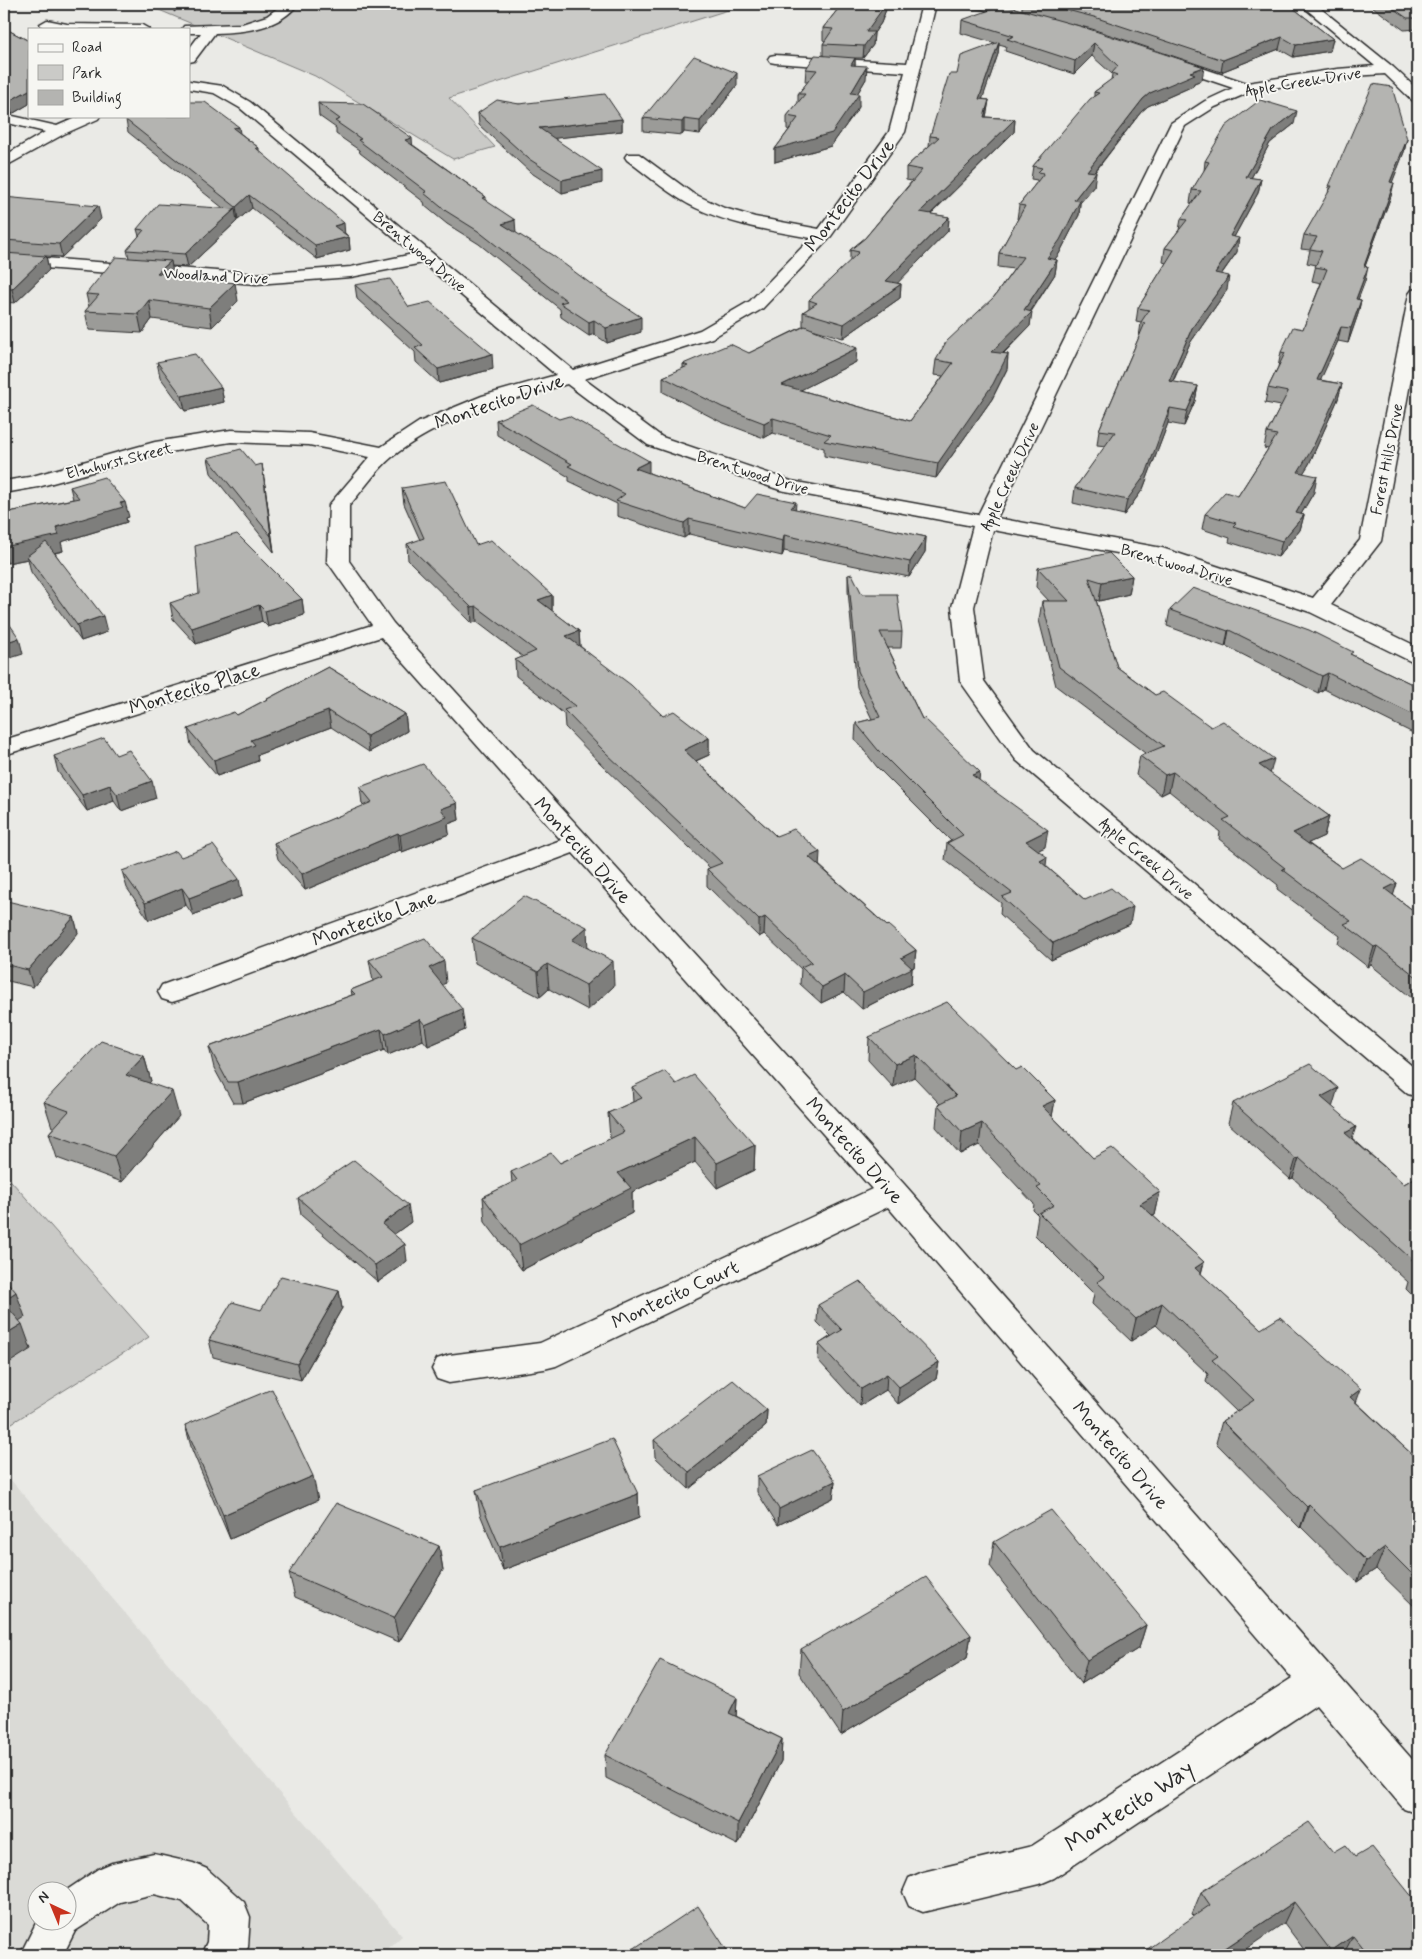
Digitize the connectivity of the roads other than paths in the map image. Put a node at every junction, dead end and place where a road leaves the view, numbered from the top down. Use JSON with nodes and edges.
{"nodes":[{"id":1,"x":291,"y":4,"type":"edge"},
{"id":2,"x":929,"y":4,"type":"edge"},
{"id":3,"x":968,"y":4,"type":"edge"},
{"id":4,"x":1307,"y":4,"type":"edge"},
{"id":5,"x":1049,"y":23,"type":"edge"},
{"id":6,"x":47,"y":24,"type":"dead end"},
{"id":7,"x":67,"y":28,"type":"edge"},
{"id":8,"x":190,"y":29,"type":"edge"},
{"id":9,"x":210,"y":30,"type":"junction"},
{"id":10,"x":1153,"y":56,"type":"edge"},
{"id":11,"x":190,"y":57,"type":"edge"},
{"id":12,"x":775,"y":59,"type":"dead end"},
{"id":13,"x":913,"y":68,"type":"junction"},
{"id":14,"x":1388,"y":70,"type":"junction"},
{"id":15,"x":190,"y":85,"type":"edge"},
{"id":16,"x":1246,"y":88,"type":"junction"},
{"id":17,"x":1418,"y":98,"type":"edge"},
{"id":18,"x":4,"y":118,"type":"edge"},
{"id":19,"x":88,"y":118,"type":"edge"},
{"id":20,"x":59,"y":131,"type":"junction"},
{"id":21,"x":633,"y":157,"type":"dead end"},
{"id":22,"x":4,"y":162,"type":"edge"},
{"id":23,"x":823,"y":235,"type":"junction"},
{"id":24,"x":426,"y":257,"type":"junction"},
{"id":25,"x":4,"y":260,"type":"edge"},
{"id":26,"x":1418,"y":294,"type":"edge"},
{"id":27,"x":570,"y":377,"type":"junction"},
{"id":28,"x":384,"y":454,"type":"junction"},
{"id":29,"x":4,"y":487,"type":"edge"},
{"id":30,"x":985,"y":521,"type":"junction"},
{"id":31,"x":1318,"y":607,"type":"junction"},
{"id":32,"x":385,"y":628,"type":"junction"},
{"id":33,"x":1418,"y":656,"type":"edge"},
{"id":34,"x":4,"y":748,"type":"edge"},
{"id":35,"x":577,"y":843,"type":"junction"},
{"id":36,"x":172,"y":992,"type":"dead end"},
{"id":37,"x":1418,"y":1087,"type":"edge"},
{"id":38,"x":893,"y":1192,"type":"junction"},
{"id":39,"x":449,"y":1369,"type":"dead end"},
{"id":40,"x":1319,"y":1682,"type":"junction"},
{"id":41,"x":1418,"y":1795,"type":"edge"},
{"id":42,"x":923,"y":1892,"type":"dead end"},
{"id":43,"x":78,"y":1906,"type":"edge"},
{"id":44,"x":53,"y":1932,"type":"edge"},
{"id":45,"x":41,"y":1955,"type":"edge"},
{"id":46,"x":222,"y":1955,"type":"edge"}],
"edges":[{"from":1,"to":9,"type":"street"},
{"from":2,"to":13,"type":"street","name":"Montecito Drive"},
{"from":3,"to":5,"type":"street"},
{"from":4,"to":14,"type":"street"},
{"from":6,"to":7,"type":"street"},
{"from":8,"to":9,"type":"street"},
{"from":9,"to":11,"type":"street"},
{"from":10,"to":16,"type":"street"},
{"from":12,"to":13,"type":"street"},
{"from":13,"to":23,"type":"street","name":"Montecito Drive"},
{"from":14,"to":16,"type":"street","name":"Apple Creek Drive"},
{"from":14,"to":17,"type":"street"},
{"from":15,"to":24,"type":"street","name":"Brentwood Drive"},
{"from":16,"to":30,"type":"street","name":"Apple Creek Drive"},
{"from":18,"to":20,"type":"street"},
{"from":19,"to":20,"type":"street"},
{"from":20,"to":22,"type":"street"},
{"from":21,"to":23,"type":"street"},
{"from":23,"to":27,"type":"street","name":"Montecito Drive"},
{"from":24,"to":25,"type":"street","name":"Woodland Drive"},
{"from":24,"to":27,"type":"street","name":"Brentwood Drive"},
{"from":26,"to":31,"type":"street","name":"Forest Hills Drive"},
{"from":27,"to":28,"type":"street","name":"Montecito Drive"},
{"from":27,"to":30,"type":"street","name":"Brentwood Drive"},
{"from":28,"to":29,"type":"street","name":"Elmhurst Street"},
{"from":28,"to":32,"type":"street","name":"Montecito Drive"},
{"from":30,"to":31,"type":"street","name":"Brentwood Drive"},
{"from":30,"to":37,"type":"street","name":"Apple Creek Drive"},
{"from":31,"to":33,"type":"street","name":"Brentwood Drive"},
{"from":32,"to":34,"type":"street","name":"Montecito Place"},
{"from":32,"to":35,"type":"street","name":"Montecito Drive"},
{"from":35,"to":36,"type":"street","name":"Montecito Lane"},
{"from":35,"to":38,"type":"street","name":"Montecito Drive"},
{"from":38,"to":39,"type":"street","name":"Montecito Court"},
{"from":38,"to":40,"type":"street","name":"Montecito Drive"},
{"from":40,"to":41,"type":"street","name":"Montecito Drive"},
{"from":40,"to":42,"type":"street","name":"Montecito Way"},
{"from":43,"to":46,"type":"street"},
{"from":44,"to":45,"type":"street"}]}
